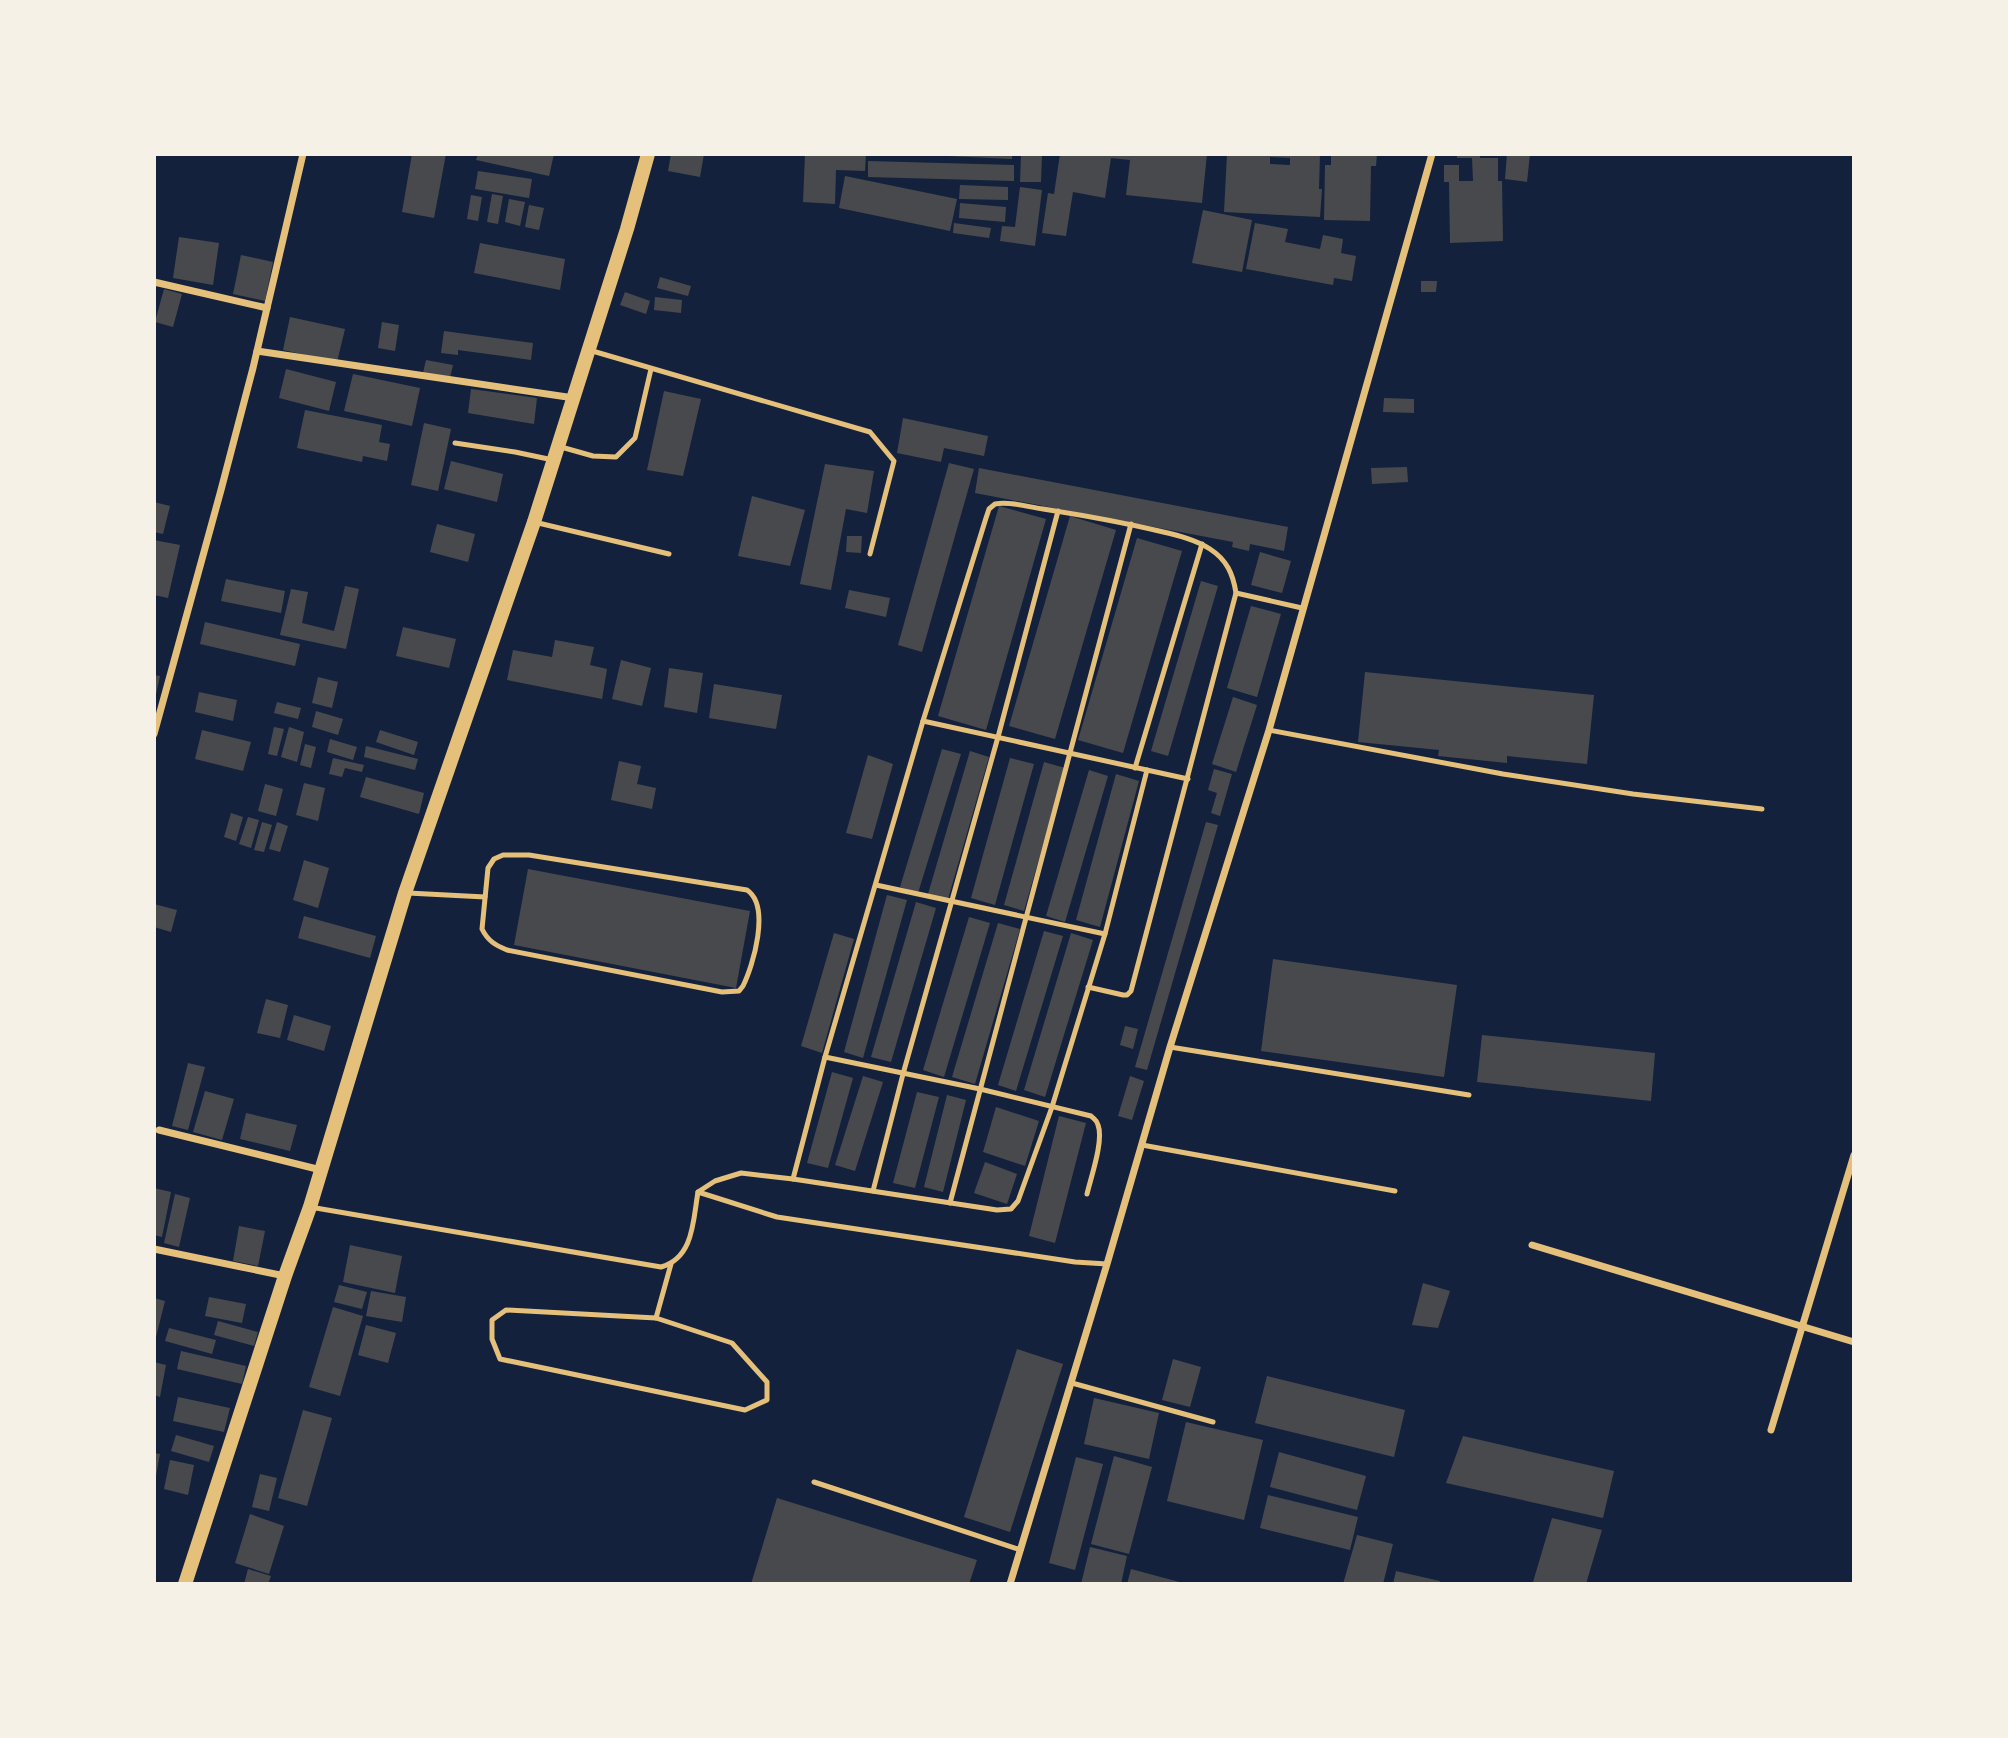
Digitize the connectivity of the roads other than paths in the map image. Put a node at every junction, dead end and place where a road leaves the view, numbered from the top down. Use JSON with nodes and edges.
{"nodes":[{"id":1,"x":303,"y":154,"type":"edge"},
{"id":2,"x":648,"y":154,"type":"edge"},
{"id":3,"x":1432,"y":154,"type":"edge"},
{"id":4,"x":154,"y":282,"type":"edge"},
{"id":5,"x":267,"y":307,"type":"junction"},
{"id":6,"x":589,"y":350,"type":"junction"},
{"id":7,"x":257,"y":351,"type":"junction"},
{"id":8,"x":651,"y":369,"type":"junction"},
{"id":9,"x":574,"y":398,"type":"junction"},
{"id":10,"x":455,"y":443,"type":"dead end"},
{"id":11,"x":559,"y":446,"type":"junction"},
{"id":12,"x":553,"y":460,"type":"junction"},
{"id":13,"x":1058,"y":511,"type":"junction"},
{"id":14,"x":534,"y":522,"type":"junction"},
{"id":15,"x":1130,"y":524,"type":"junction"},
{"id":16,"x":1202,"y":544,"type":"junction"},
{"id":17,"x":669,"y":554,"type":"dead end"},
{"id":18,"x":870,"y":554,"type":"dead end"},
{"id":19,"x":1236,"y":593,"type":"junction"},
{"id":20,"x":1302,"y":608,"type":"junction"},
{"id":21,"x":923,"y":720,"type":"junction"},
{"id":22,"x":1269,"y":730,"type":"junction"},
{"id":23,"x":154,"y":734,"type":"edge"},
{"id":24,"x":998,"y":737,"type":"junction"},
{"id":25,"x":1071,"y":752,"type":"junction"},
{"id":26,"x":1135,"y":768,"type":"junction"},
{"id":27,"x":1147,"y":771,"type":"junction"},
{"id":28,"x":1188,"y":779,"type":"junction"},
{"id":29,"x":1762,"y":808,"type":"dead end"},
{"id":30,"x":876,"y":884,"type":"junction"},
{"id":31,"x":405,"y":893,"type":"junction"},
{"id":32,"x":485,"y":897,"type":"junction"},
{"id":33,"x":952,"y":901,"type":"junction"},
{"id":34,"x":1026,"y":917,"type":"junction"},
{"id":35,"x":1105,"y":934,"type":"junction"},
{"id":36,"x":1088,"y":987,"type":"junction"},
{"id":37,"x":1170,"y":1048,"type":"junction"},
{"id":38,"x":825,"y":1057,"type":"junction"},
{"id":39,"x":902,"y":1074,"type":"junction"},
{"id":40,"x":980,"y":1089,"type":"junction"},
{"id":41,"x":1469,"y":1095,"type":"dead end"},
{"id":42,"x":1052,"y":1107,"type":"junction"},
{"id":43,"x":159,"y":1130,"type":"dead end"},
{"id":44,"x":1142,"y":1145,"type":"junction"},
{"id":45,"x":1854,"y":1155,"type":"edge"},
{"id":46,"x":321,"y":1170,"type":"junction"},
{"id":47,"x":793,"y":1179,"type":"junction"},
{"id":48,"x":873,"y":1191,"type":"junction"},
{"id":49,"x":1395,"y":1191,"type":"dead end"},
{"id":50,"x":698,"y":1192,"type":"junction"},
{"id":51,"x":1087,"y":1194,"type":"dead end"},
{"id":52,"x":950,"y":1203,"type":"junction"},
{"id":53,"x":310,"y":1208,"type":"junction"},
{"id":54,"x":1532,"y":1245,"type":"dead end"},
{"id":55,"x":154,"y":1249,"type":"edge"},
{"id":56,"x":671,"y":1264,"type":"junction"},
{"id":57,"x":1107,"y":1265,"type":"junction"},
{"id":58,"x":285,"y":1276,"type":"junction"},
{"id":59,"x":656,"y":1318,"type":"junction"},
{"id":60,"x":1801,"y":1326,"type":"junction"},
{"id":61,"x":1854,"y":1342,"type":"edge"},
{"id":62,"x":1072,"y":1383,"type":"junction"},
{"id":63,"x":1213,"y":1422,"type":"dead end"},
{"id":64,"x":1771,"y":1430,"type":"dead end"},
{"id":65,"x":814,"y":1482,"type":"dead end"},
{"id":66,"x":1021,"y":1549,"type":"junction"},
{"id":67,"x":186,"y":1584,"type":"edge"},
{"id":68,"x":1010,"y":1584,"type":"edge"}],
"edges":[{"from":1,"to":5,"type":"street"},
{"from":2,"to":6,"type":"main road"},
{"from":3,"to":20,"type":"street"},
{"from":4,"to":5,"type":"street"},
{"from":5,"to":7,"type":"street"},
{"from":6,"to":8,"type":"lane"},
{"from":6,"to":9,"type":"main road"},
{"from":7,"to":9,"type":"street"},
{"from":7,"to":23,"type":"street"},
{"from":8,"to":11,"type":"lane"},
{"from":8,"to":18,"type":"lane"},
{"from":9,"to":11,"type":"main road"},
{"from":10,"to":12,"type":"lane"},
{"from":11,"to":12,"type":"main road"},
{"from":12,"to":14,"type":"main road"},
{"from":13,"to":15,"type":"lane"},
{"from":13,"to":21,"type":"lane"},
{"from":13,"to":24,"type":"lane"},
{"from":14,"to":17,"type":"lane"},
{"from":14,"to":31,"type":"main road"},
{"from":15,"to":16,"type":"lane"},
{"from":15,"to":25,"type":"lane"},
{"from":16,"to":19,"type":"lane"},
{"from":16,"to":26,"type":"lane"},
{"from":19,"to":20,"type":"lane"},
{"from":19,"to":28,"type":"lane"},
{"from":20,"to":22,"type":"street"},
{"from":21,"to":24,"type":"lane"},
{"from":21,"to":30,"type":"lane"},
{"from":22,"to":29,"type":"lane"},
{"from":22,"to":37,"type":"street"},
{"from":24,"to":25,"type":"lane"},
{"from":24,"to":33,"type":"lane"},
{"from":25,"to":26,"type":"lane"},
{"from":25,"to":34,"type":"lane"},
{"from":26,"to":27,"type":"lane"},
{"from":27,"to":28,"type":"lane"},
{"from":27,"to":35,"type":"lane"},
{"from":28,"to":36,"type":"lane"},
{"from":30,"to":33,"type":"lane"},
{"from":30,"to":38,"type":"lane"},
{"from":31,"to":32,"type":"lane"},
{"from":31,"to":46,"type":"main road"},
{"from":32,"to":32,"type":"lane"},
{"from":33,"to":34,"type":"lane"},
{"from":33,"to":39,"type":"lane"},
{"from":34,"to":35,"type":"lane"},
{"from":34,"to":40,"type":"lane"},
{"from":35,"to":36,"type":"lane"},
{"from":36,"to":42,"type":"lane"},
{"from":37,"to":41,"type":"lane"},
{"from":37,"to":44,"type":"street"},
{"from":38,"to":39,"type":"lane"},
{"from":38,"to":47,"type":"lane"},
{"from":39,"to":40,"type":"lane"},
{"from":39,"to":48,"type":"lane"},
{"from":40,"to":42,"type":"lane"},
{"from":40,"to":52,"type":"lane"},
{"from":42,"to":51,"type":"lane"},
{"from":42,"to":52,"type":"lane"},
{"from":43,"to":46,"type":"street"},
{"from":44,"to":49,"type":"lane"},
{"from":44,"to":57,"type":"street"},
{"from":45,"to":60,"type":"street"},
{"from":46,"to":53,"type":"main road"},
{"from":47,"to":48,"type":"lane"},
{"from":47,"to":50,"type":"lane"},
{"from":48,"to":52,"type":"lane"},
{"from":50,"to":56,"type":"lane"},
{"from":50,"to":57,"type":"lane"},
{"from":53,"to":56,"type":"lane"},
{"from":53,"to":58,"type":"main road"},
{"from":54,"to":60,"type":"street"},
{"from":55,"to":58,"type":"street"},
{"from":56,"to":59,"type":"lane"},
{"from":57,"to":62,"type":"street"},
{"from":58,"to":67,"type":"main road"},
{"from":59,"to":59,"type":"lane"},
{"from":60,"to":61,"type":"street"},
{"from":60,"to":64,"type":"street"},
{"from":62,"to":63,"type":"lane"},
{"from":62,"to":66,"type":"street"},
{"from":65,"to":66,"type":"lane"},
{"from":66,"to":68,"type":"street"}]}
